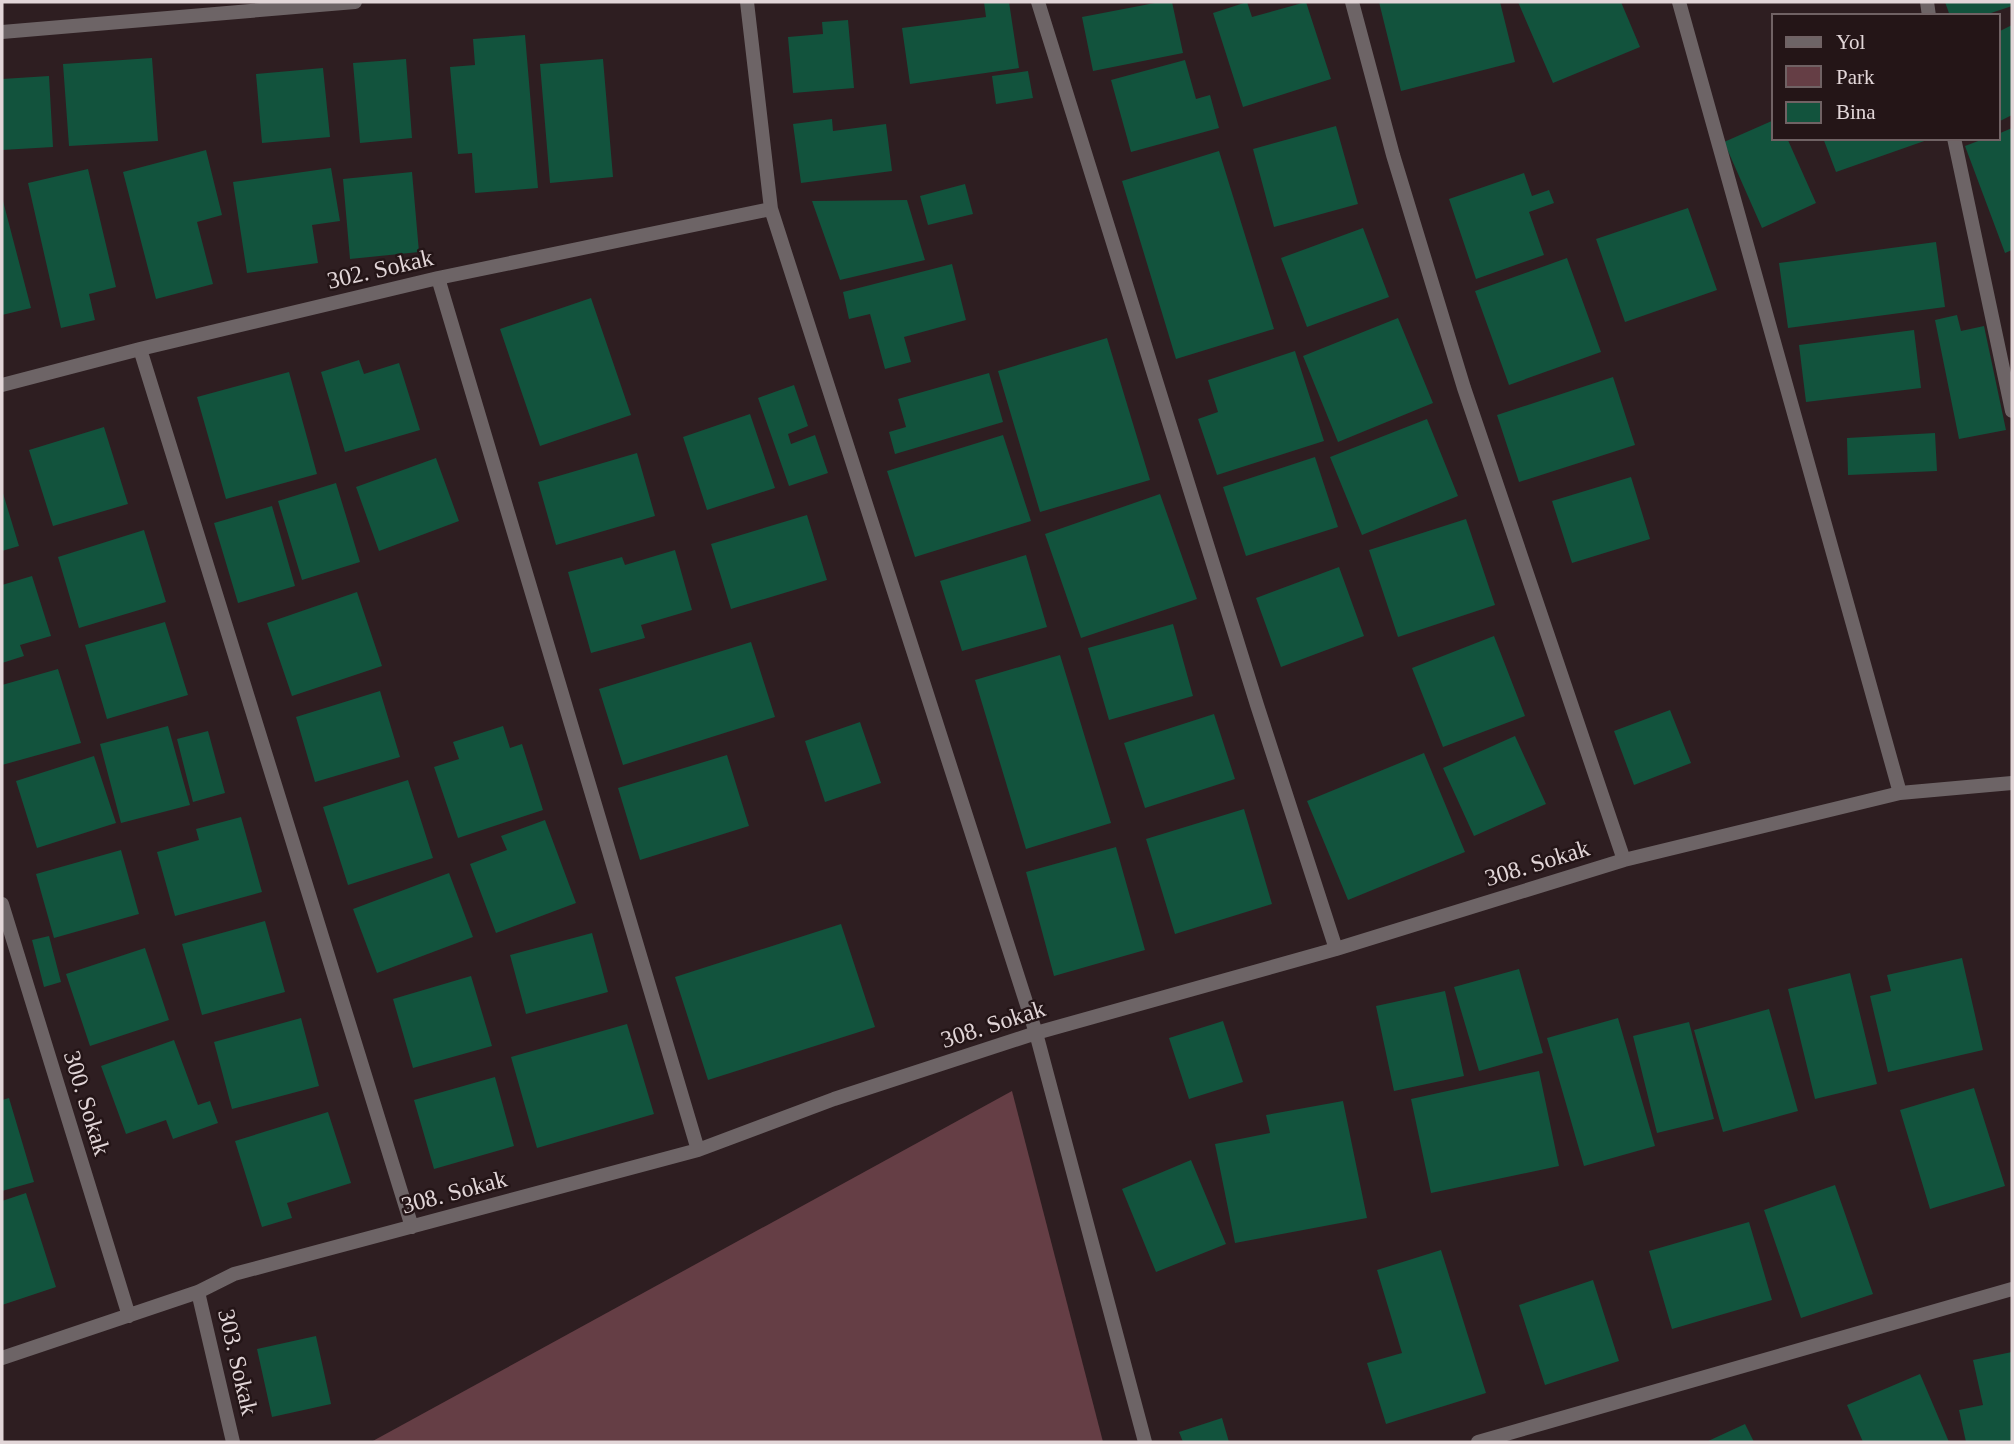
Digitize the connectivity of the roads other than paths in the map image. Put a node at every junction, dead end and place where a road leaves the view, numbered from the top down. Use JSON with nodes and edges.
{"nodes":[{"id":1,"x":355,"y":2,"type":"edge"},
{"id":2,"x":747,"y":2,"type":"edge"},
{"id":3,"x":1038,"y":2,"type":"edge"},
{"id":4,"x":1352,"y":2,"type":"edge"},
{"id":5,"x":1679,"y":2,"type":"edge"},
{"id":6,"x":2,"y":32,"type":"edge"},
{"id":7,"x":1954,"y":140,"type":"edge"},
{"id":8,"x":771,"y":209,"type":"junction"},
{"id":9,"x":438,"y":278,"type":"junction"},
{"id":10,"x":139,"y":349,"type":"junction"},
{"id":11,"x":2,"y":385,"type":"edge"},
{"id":12,"x":2012,"y":411,"type":"edge"},
{"id":13,"x":2012,"y":783,"type":"edge"},
{"id":14,"x":1900,"y":793,"type":"junction"},
{"id":15,"x":1624,"y":860,"type":"junction"},
{"id":16,"x":2,"y":904,"type":"edge"},
{"id":17,"x":1336,"y":949,"type":"junction"},
{"id":18,"x":1036,"y":1033,"type":"junction"},
{"id":19,"x":698,"y":1150,"type":"junction"},
{"id":20,"x":412,"y":1227,"type":"junction"},
{"id":21,"x":2012,"y":1289,"type":"edge"},
{"id":22,"x":198,"y":1292,"type":"junction"},
{"id":23,"x":129,"y":1316,"type":"junction"},
{"id":24,"x":2,"y":1358,"type":"edge"},
{"id":25,"x":233,"y":1442,"type":"edge"},
{"id":26,"x":1145,"y":1442,"type":"edge"},
{"id":27,"x":1478,"y":1442,"type":"edge"}],
"edges":[{"from":1,"to":6,"type":"street"},
{"from":2,"to":8,"type":"street"},
{"from":3,"to":17,"type":"street"},
{"from":4,"to":15,"type":"street"},
{"from":5,"to":14,"type":"street"},
{"from":7,"to":12,"type":"street"},
{"from":8,"to":9,"type":"street","name":"302. Sokak"},
{"from":8,"to":18,"type":"street"},
{"from":9,"to":10,"type":"street","name":"302. Sokak"},
{"from":9,"to":19,"type":"street"},
{"from":10,"to":11,"type":"street","name":"302. Sokak"},
{"from":10,"to":20,"type":"street"},
{"from":13,"to":14,"type":"street","name":"308. Sokak"},
{"from":14,"to":15,"type":"street","name":"308. Sokak"},
{"from":15,"to":17,"type":"street","name":"308. Sokak"},
{"from":16,"to":23,"type":"street","name":"300. Sokak"},
{"from":17,"to":18,"type":"street","name":"308. Sokak"},
{"from":18,"to":19,"type":"street","name":"308. Sokak"},
{"from":18,"to":26,"type":"street"},
{"from":19,"to":20,"type":"street","name":"308. Sokak"},
{"from":20,"to":22,"type":"street","name":"308. Sokak"},
{"from":21,"to":27,"type":"street"},
{"from":22,"to":23,"type":"street","name":"308. Sokak"},
{"from":22,"to":25,"type":"street","name":"303. Sokak"},
{"from":23,"to":24,"type":"street","name":"308. Sokak"}]}
